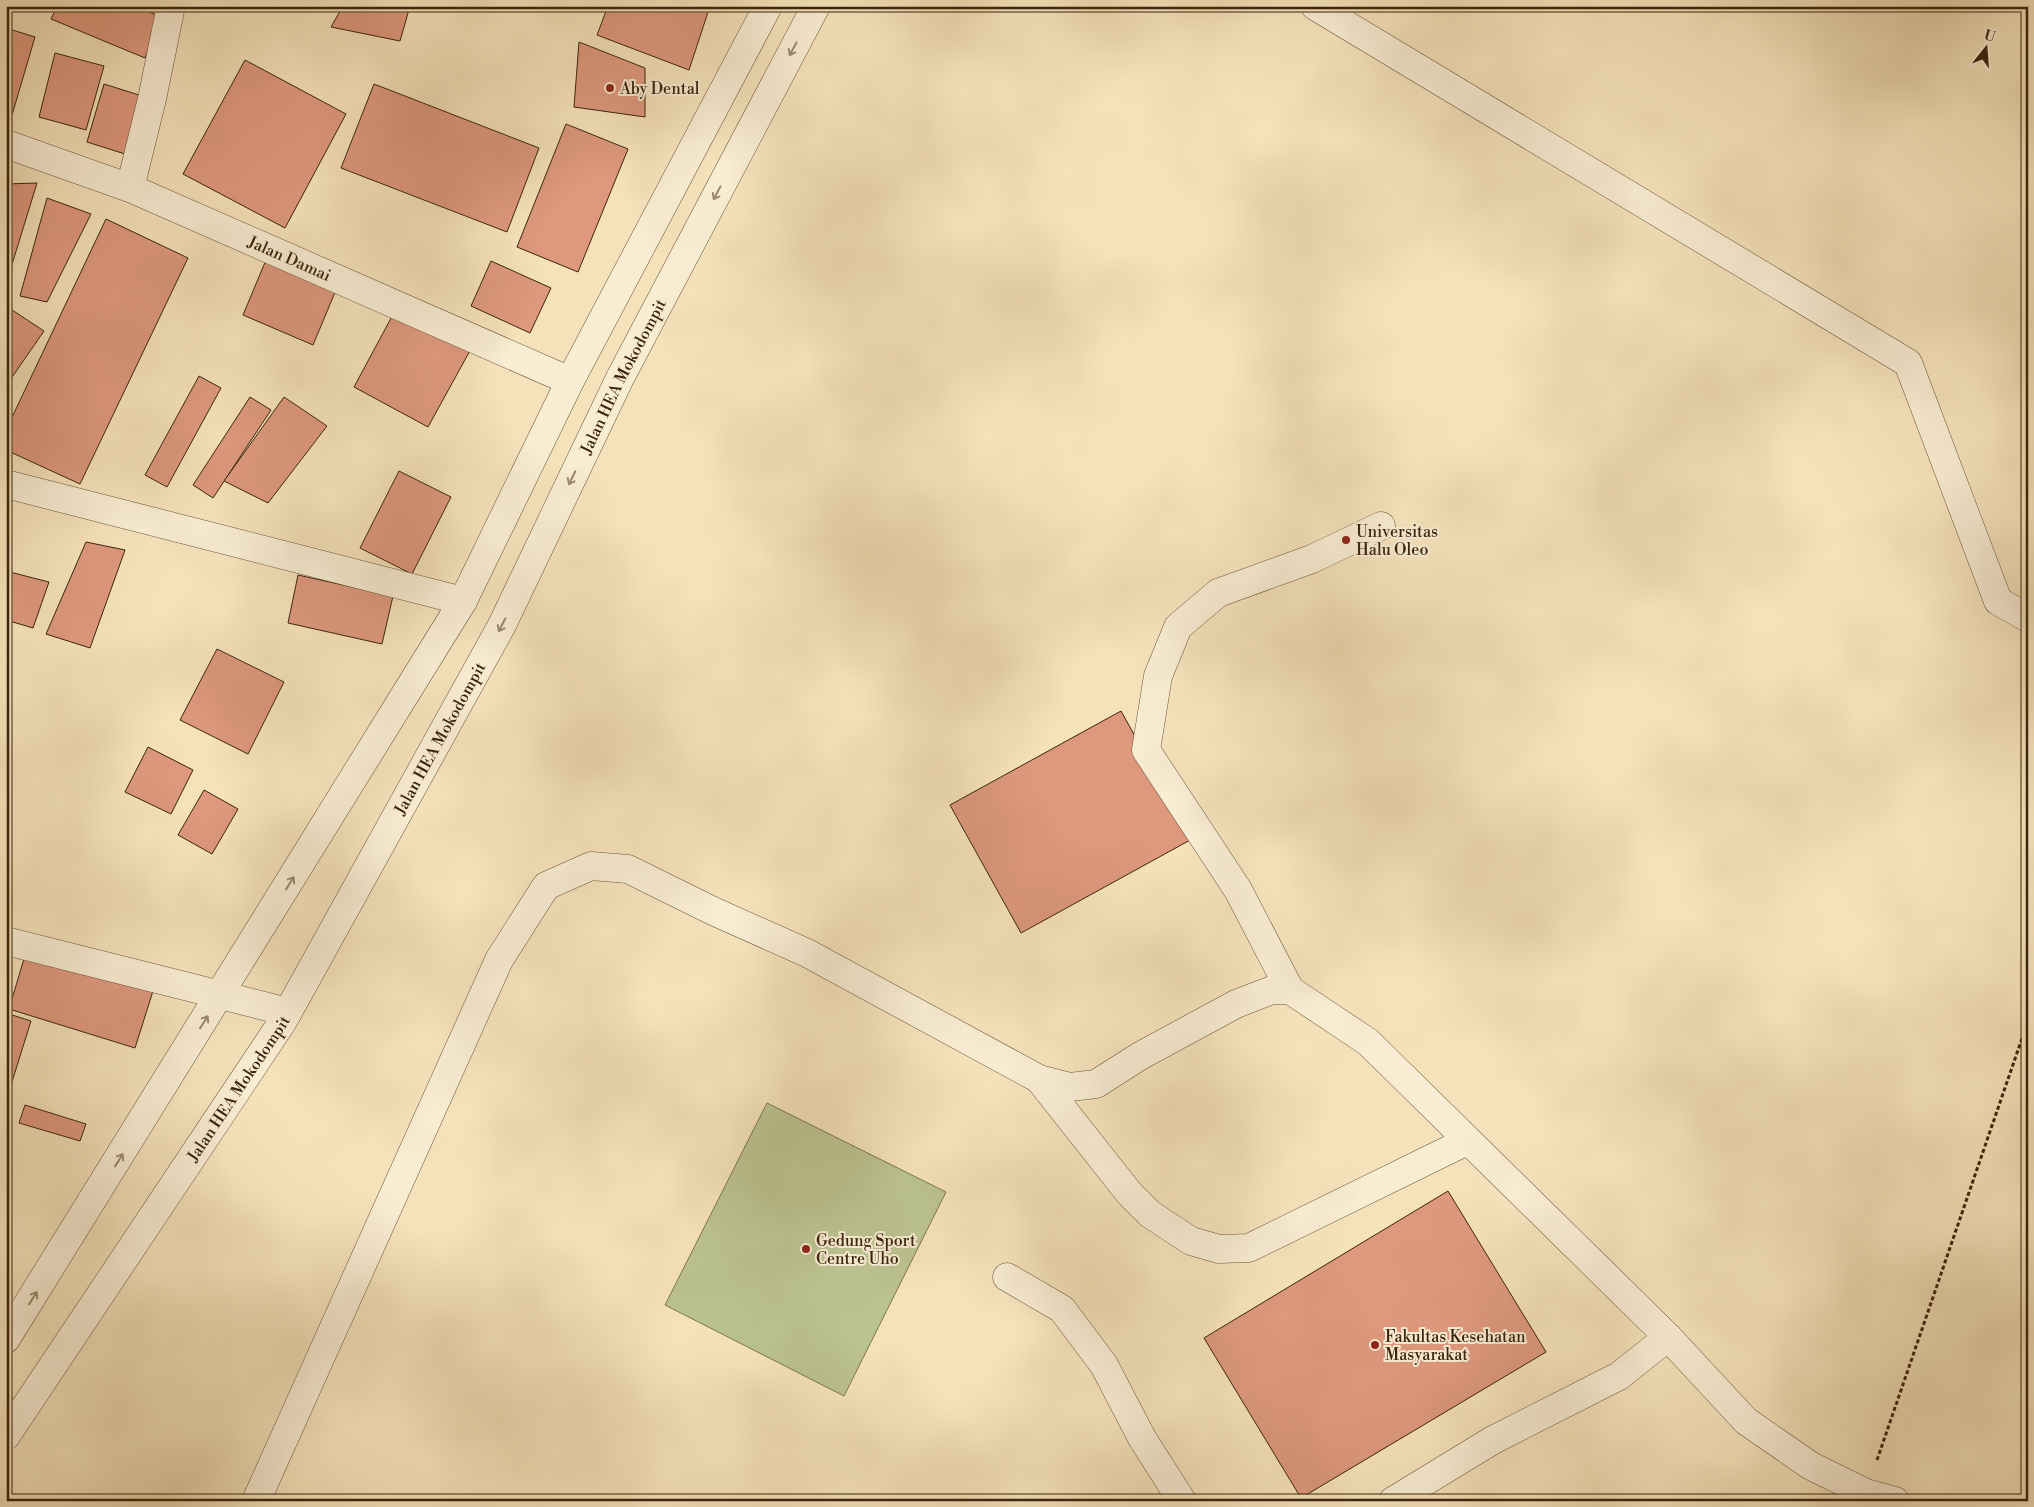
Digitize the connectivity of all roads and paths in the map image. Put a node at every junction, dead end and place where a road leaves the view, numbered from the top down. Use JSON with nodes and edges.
{"nodes":[{"id":1,"x":171,"y":6,"type":"edge"},
{"id":2,"x":768,"y":6,"type":"edge"},
{"id":3,"x":816,"y":6,"type":"edge"},
{"id":4,"x":1315,"y":6,"type":"edge"},
{"id":5,"x":6,"y":144,"type":"edge"},
{"id":6,"x":130,"y":188,"type":"junction"},
{"id":7,"x":570,"y":381,"type":"junction"},
{"id":8,"x":6,"y":484,"type":"edge"},
{"id":9,"x":1381,"y":526,"type":"dead end"},
{"id":10,"x":463,"y":601,"type":"junction"},
{"id":11,"x":2028,"y":618,"type":"edge"},
{"id":12,"x":6,"y":941,"type":"edge"},
{"id":13,"x":1290,"y":990,"type":"junction"},
{"id":14,"x":221,"y":994,"type":"junction"},
{"id":15,"x":288,"y":1012,"type":"junction"},
{"id":16,"x":2028,"y":1021,"type":"edge"},
{"id":17,"x":1039,"y":1079,"type":"junction"},
{"id":18,"x":1467,"y":1141,"type":"junction"},
{"id":19,"x":1007,"y":1277,"type":"dead end"},
{"id":20,"x":1668,"y":1337,"type":"junction"},
{"id":21,"x":6,"y":1339,"type":"edge"},
{"id":22,"x":6,"y":1436,"type":"edge"},
{"id":23,"x":1865,"y":1497,"type":"edge"},
{"id":24,"x":256,"y":1501,"type":"edge"},
{"id":25,"x":1182,"y":1501,"type":"edge"},
{"id":26,"x":1393,"y":1501,"type":"edge"},
{"id":27,"x":1895,"y":1501,"type":"edge"}],
"edges":[{"from":1,"to":6,"type":"street"},
{"from":2,"to":7,"type":"street"},
{"from":3,"to":15,"type":"street","name":"Jalan HEA Mokodompit","one_way":true},
{"from":4,"to":11,"type":"street"},
{"from":5,"to":6,"type":"street","name":"Jalan Damai"},
{"from":6,"to":7,"type":"street","name":"Jalan Damai"},
{"from":7,"to":10,"type":"street"},
{"from":8,"to":10,"type":"street"},
{"from":9,"to":13,"type":"street"},
{"from":14,"to":10,"type":"street","one_way":true},
{"from":12,"to":14,"type":"street"},
{"from":13,"to":17,"type":"street"},
{"from":13,"to":18,"type":"street"},
{"from":14,"to":15,"type":"street"},
{"from":21,"to":14,"type":"street","one_way":true},
{"from":15,"to":22,"type":"street","name":"Jalan HEA Mokodompit"},
{"from":16,"to":23,"type":"path"},
{"from":17,"to":18,"type":"street"},
{"from":17,"to":24,"type":"street"},
{"from":18,"to":20,"type":"street"},
{"from":19,"to":25,"type":"street"},
{"from":20,"to":23,"type":"street"},
{"from":20,"to":26,"type":"street"},
{"from":23,"to":27,"type":"street"}]}
